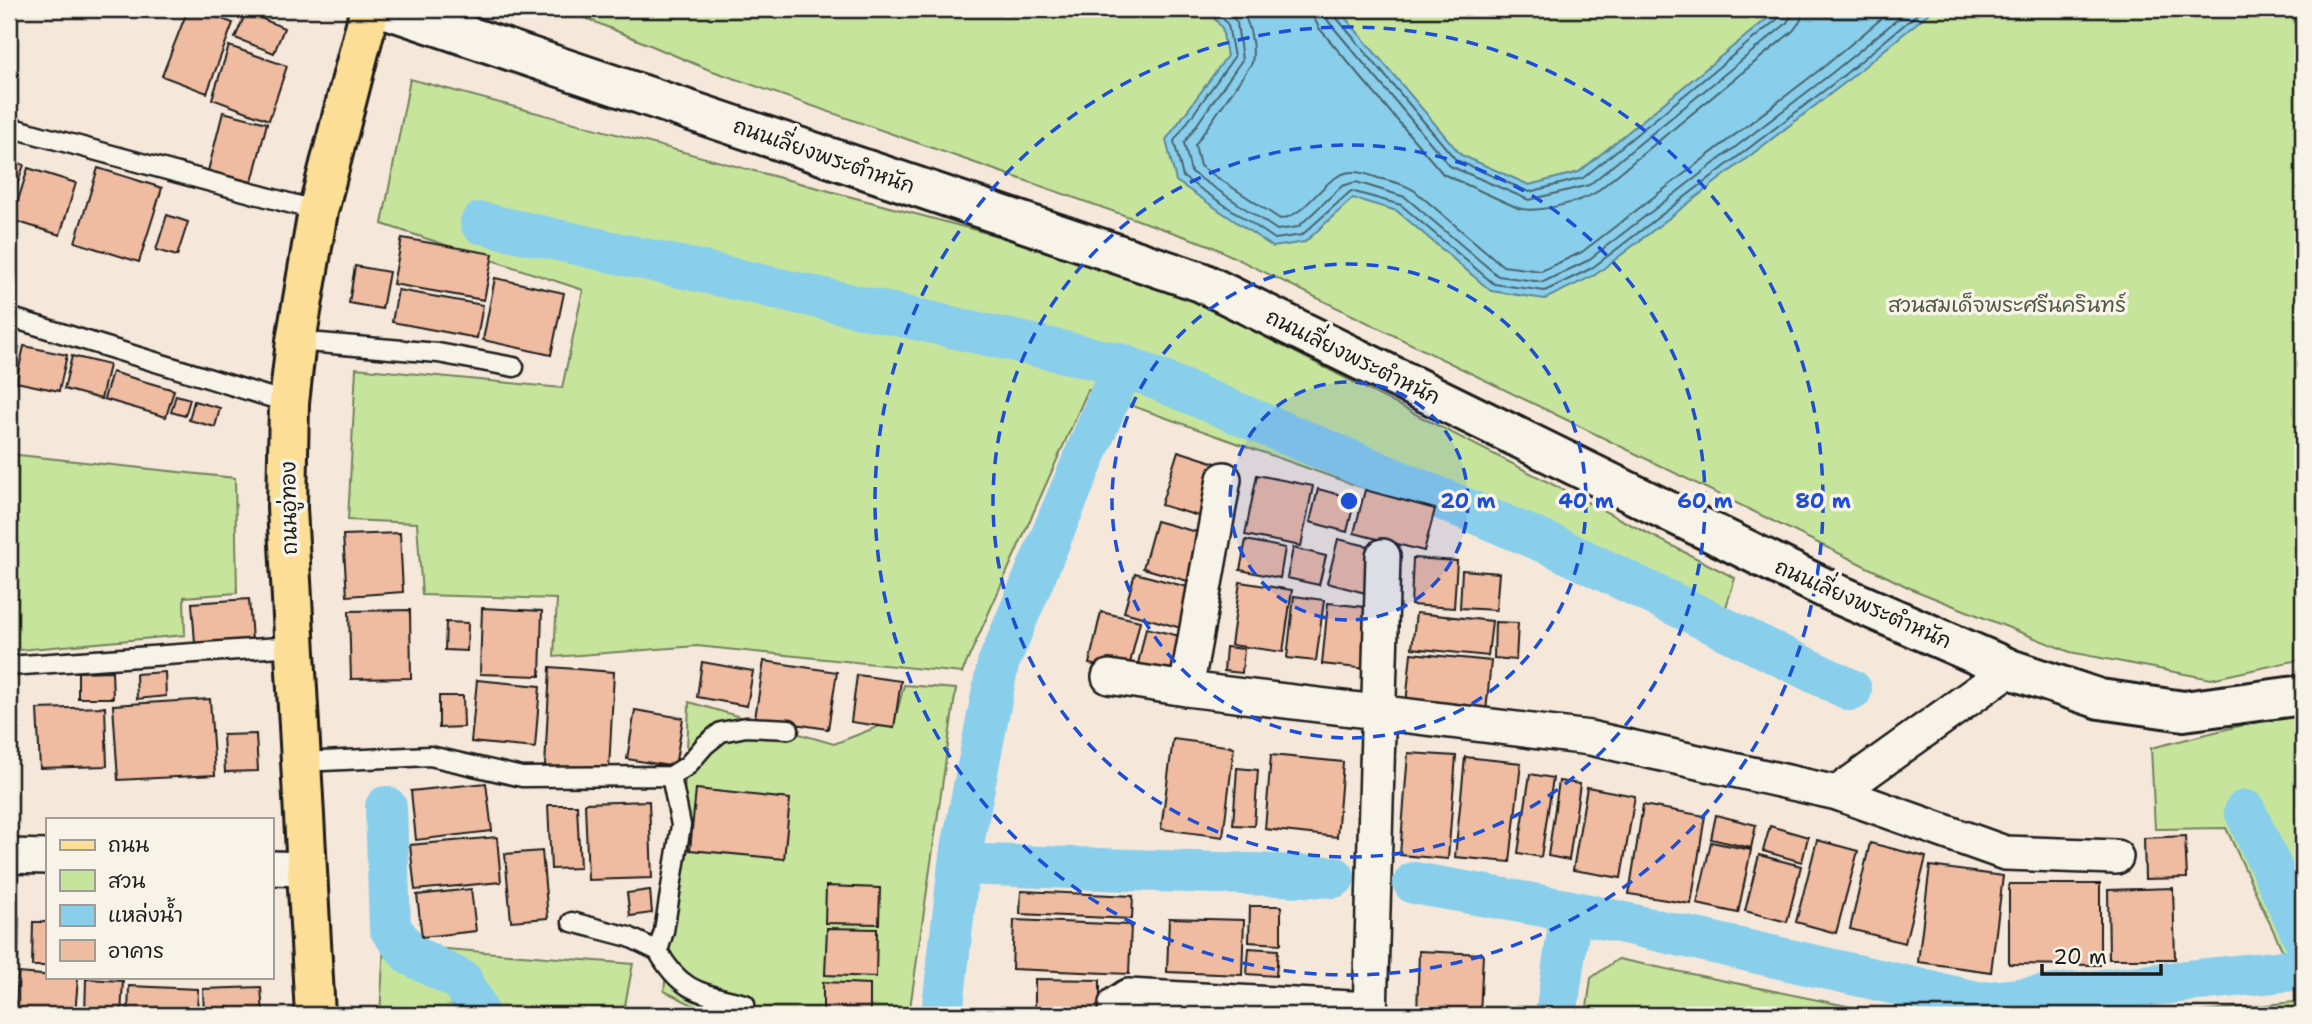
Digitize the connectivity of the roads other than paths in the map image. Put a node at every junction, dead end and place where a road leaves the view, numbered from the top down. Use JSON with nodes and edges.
{"nodes":[{"id":1,"x":370,"y":9,"type":"edge"},
{"id":2,"x":387,"y":9,"type":"edge"},
{"id":3,"x":9,"y":127,"type":"edge"},
{"id":4,"x":317,"y":211,"type":"junction"},
{"id":5,"x":9,"y":317,"type":"edge"},
{"id":6,"x":296,"y":341,"type":"junction"},
{"id":7,"x":514,"y":367,"type":"dead end"},
{"id":8,"x":289,"y":403,"type":"junction"},
{"id":9,"x":1224,"y":479,"type":"dead end"},
{"id":10,"x":1384,"y":556,"type":"dead end"},
{"id":11,"x":295,"y":646,"type":"junction"},
{"id":12,"x":9,"y":666,"type":"edge"},
{"id":13,"x":2010,"y":669,"type":"junction"},
{"id":14,"x":1109,"y":677,"type":"dead end"},
{"id":15,"x":1186,"y":689,"type":"junction"},
{"id":16,"x":2303,"y":695,"type":"edge"},
{"id":17,"x":1380,"y":713,"type":"junction"},
{"id":18,"x":789,"y":729,"type":"dead end"},
{"id":19,"x":301,"y":761,"type":"junction"},
{"id":20,"x":670,"y":776,"type":"junction"},
{"id":21,"x":1838,"y":793,"type":"junction"},
{"id":22,"x":9,"y":856,"type":"edge"},
{"id":23,"x":2116,"y":856,"type":"dead end"},
{"id":24,"x":46,"y":857,"type":"edge"},
{"id":25,"x":289,"y":869,"type":"edge"},
{"id":26,"x":572,"y":922,"type":"dead end"},
{"id":27,"x":658,"y":951,"type":"junction"},
{"id":28,"x":745,"y":1004,"type":"dead end"},
{"id":29,"x":1370,"y":1012,"type":"edge"},
{"id":30,"x":315,"y":1015,"type":"edge"},
{"id":31,"x":1115,"y":1015,"type":"edge"}],
"edges":[{"from":1,"to":4,"type":"main road","name":"ถนนอู่ทอง"},
{"from":2,"to":13,"type":"street","name":"ถนนเลี่ยงพระตำหนัก"},
{"from":3,"to":4,"type":"lane"},
{"from":4,"to":6,"type":"main road","name":"ถนนอู่ทอง"},
{"from":5,"to":8,"type":"lane"},
{"from":6,"to":7,"type":"lane"},
{"from":6,"to":8,"type":"main road","name":"ถนนอู่ทอง"},
{"from":8,"to":11,"type":"main road","name":"ถนนอู่ทอง"},
{"from":9,"to":15,"type":"street"},
{"from":10,"to":17,"type":"street"},
{"from":11,"to":12,"type":"lane"},
{"from":11,"to":19,"type":"main road","name":"ถนนอู่ทอง"},
{"from":13,"to":16,"type":"street","name":"ถนนเลี่ยงพระตำหนัก"},
{"from":13,"to":21,"type":"street"},
{"from":14,"to":15,"type":"street"},
{"from":15,"to":17,"type":"street"},
{"from":17,"to":21,"type":"street"},
{"from":17,"to":29,"type":"street"},
{"from":18,"to":20,"type":"lane"},
{"from":19,"to":20,"type":"lane"},
{"from":19,"to":25,"type":"main road","name":"ถนนอู่ทอง"},
{"from":20,"to":27,"type":"lane"},
{"from":21,"to":23,"type":"street"},
{"from":22,"to":24,"type":"street"},
{"from":25,"to":30,"type":"main road","name":"ถนนอู่ทอง"},
{"from":26,"to":27,"type":"lane"},
{"from":27,"to":28,"type":"lane"},
{"from":29,"to":31,"type":"street"}]}
